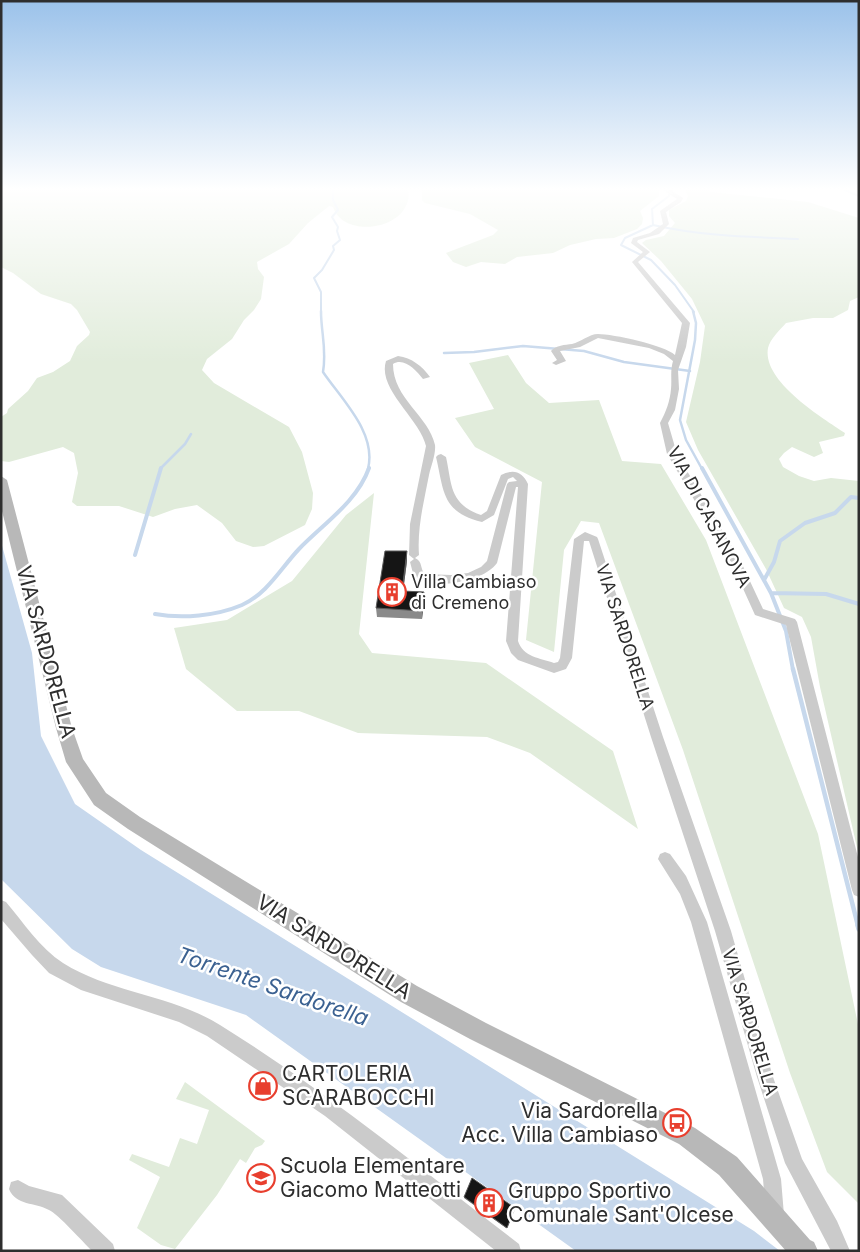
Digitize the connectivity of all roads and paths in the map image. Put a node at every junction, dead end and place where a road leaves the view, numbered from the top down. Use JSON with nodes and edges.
{"nodes":[{"id":1,"x":639,"y":246,"type":"edge"},
{"id":2,"x":678,"y":362,"type":"junction"},
{"id":3,"x":556,"y":364,"type":"dead end"},
{"id":4,"x":426,"y":377,"type":"dead end"},
{"id":5,"x":441,"y":457,"type":"dead end"},
{"id":6,"x":1,"y":480,"type":"edge"},
{"id":7,"x":523,"y":484,"type":"junction"},
{"id":8,"x":759,"y":612,"type":"joint"},
{"id":9,"x":791,"y":622,"type":"joint"},
{"id":10,"x":665,"y":859,"type":"dead end"},
{"id":11,"x":859,"y":890,"type":"edge"},
{"id":12,"x":1,"y":907,"type":"edge"},
{"id":13,"x":18,"y":1189,"type":"dead end"},
{"id":14,"x":775,"y":1220,"type":"junction"},
{"id":15,"x":803,"y":1250,"type":"edge"},
{"id":16,"x":106,"y":1251,"type":"edge"},
{"id":17,"x":512,"y":1251,"type":"edge"},
{"id":18,"x":841,"y":1251,"type":"edge"}],
"edges":[{"from":1,"to":2,"type":"street","name":"VIA DI CASANOVA"},
{"from":2,"to":3,"type":"street"},
{"from":2,"to":8,"type":"street","name":"VIA DI CASANOVA"},
{"from":4,"to":7,"type":"street"},
{"from":5,"to":7,"type":"street"},
{"from":6,"to":14,"type":"main road","name":"VIA SARDORELLA"},
{"from":7,"to":18,"type":"street","name":"VIA SARDORELLA"},
{"from":8,"to":9,"type":"street","name":"VIA DI CASANOVA"},
{"from":9,"to":11,"type":"street","name":"VIA DI CASANOVA"},
{"from":10,"to":14,"type":"street"},
{"from":12,"to":17,"type":"street"},
{"from":13,"to":16,"type":"street"},
{"from":14,"to":15,"type":"main road","name":"VIA SARDORELLA"}]}
